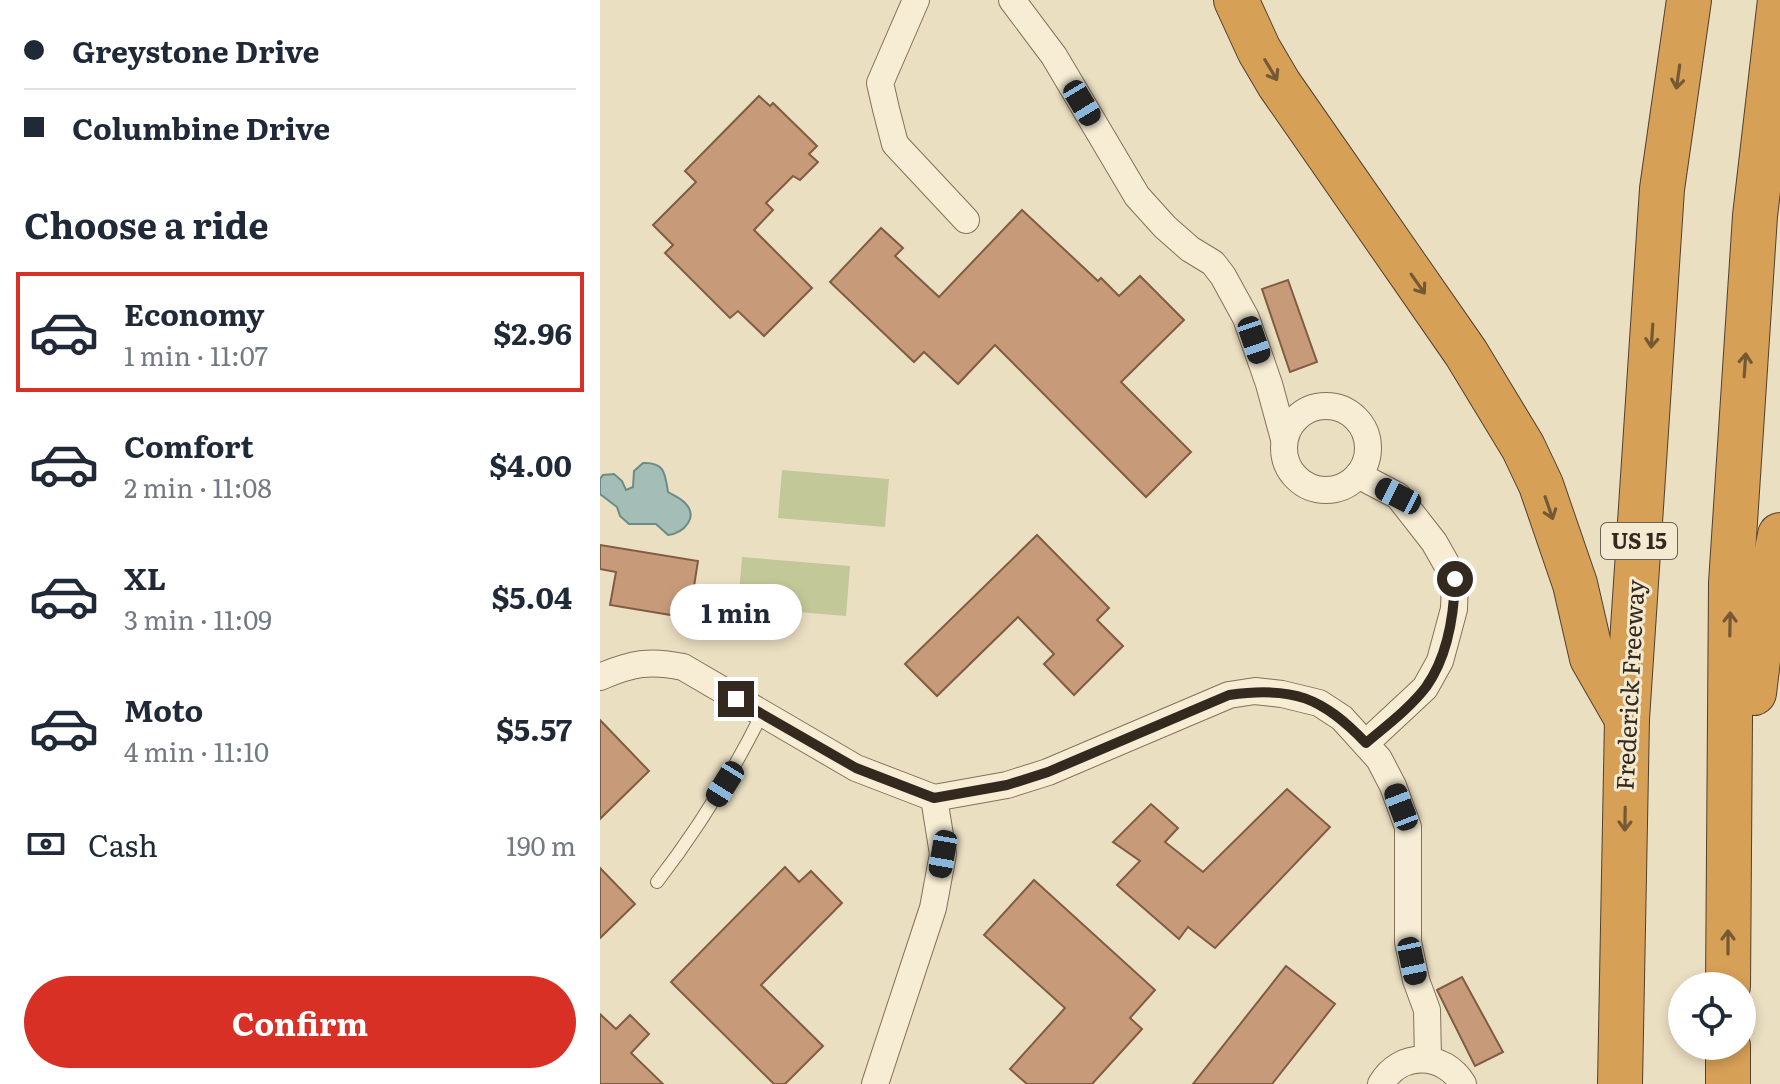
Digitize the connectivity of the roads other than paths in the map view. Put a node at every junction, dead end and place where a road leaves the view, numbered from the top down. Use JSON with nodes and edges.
{"nodes":[{"id":1,"x":916,"y":0,"type":"edge"},
{"id":2,"x":1012,"y":0,"type":"edge"},
{"id":3,"x":1236,"y":0,"type":"edge"},
{"id":4,"x":1689,"y":0,"type":"edge"},
{"id":5,"x":1780,"y":0,"type":"edge"},
{"id":6,"x":966,"y":220,"type":"dead end"},
{"id":7,"x":1284,"y":439,"type":"junction"},
{"id":8,"x":1358,"y":475,"type":"junction"},
{"id":9,"x":1780,"y":535,"type":"edge"},
{"id":10,"x":600,"y":677,"type":"edge"},
{"id":11,"x":762,"y":714,"type":"junction"},
{"id":12,"x":1627,"y":719,"type":"junction"},
{"id":13,"x":1366,"y":743,"type":"junction"},
{"id":14,"x":934,"y":798,"type":"junction"},
{"id":15,"x":657,"y":882,"type":"dead end"},
{"id":16,"x":1728,"y":898,"type":"junction"},
{"id":17,"x":1728,"y":972,"type":"edge"},
{"id":18,"x":1428,"y":1059,"type":"junction"},
{"id":19,"x":1728,"y":1060,"type":"edge"},
{"id":20,"x":875,"y":1084,"type":"edge"},
{"id":21,"x":1381,"y":1084,"type":"edge"},
{"id":22,"x":1463,"y":1084,"type":"edge"},
{"id":23,"x":1620,"y":1084,"type":"edge"},
{"id":24,"x":1728,"y":1084,"type":"edge"}],
"edges":[{"from":1,"to":6,"type":"street"},
{"from":2,"to":7,"type":"street"},
{"from":3,"to":12,"type":"highway","one_way":true},
{"from":4,"to":12,"type":"highway","name":"Frederick Freeway","number":"US 15","one_way":true},
{"from":16,"to":5,"type":"highway","one_way":true},
{"from":7,"to":8,"type":"street"},
{"from":7,"to":8,"type":"street"},
{"from":8,"to":13,"type":"street"},
{"from":9,"to":16,"type":"highway"},
{"from":10,"to":11,"type":"street"},
{"from":11,"to":14,"type":"street"},
{"from":11,"to":15,"type":"lane"},
{"from":12,"to":23,"type":"highway","name":"Frederick Freeway","number":"US 15","one_way":true},
{"from":13,"to":14,"type":"street"},
{"from":13,"to":18,"type":"street"},
{"from":14,"to":20,"type":"street"},
{"from":17,"to":16,"type":"highway","one_way":true},
{"from":18,"to":21,"type":"street"},
{"from":18,"to":22,"type":"street"},
{"from":19,"to":24,"type":"highway"}]}
